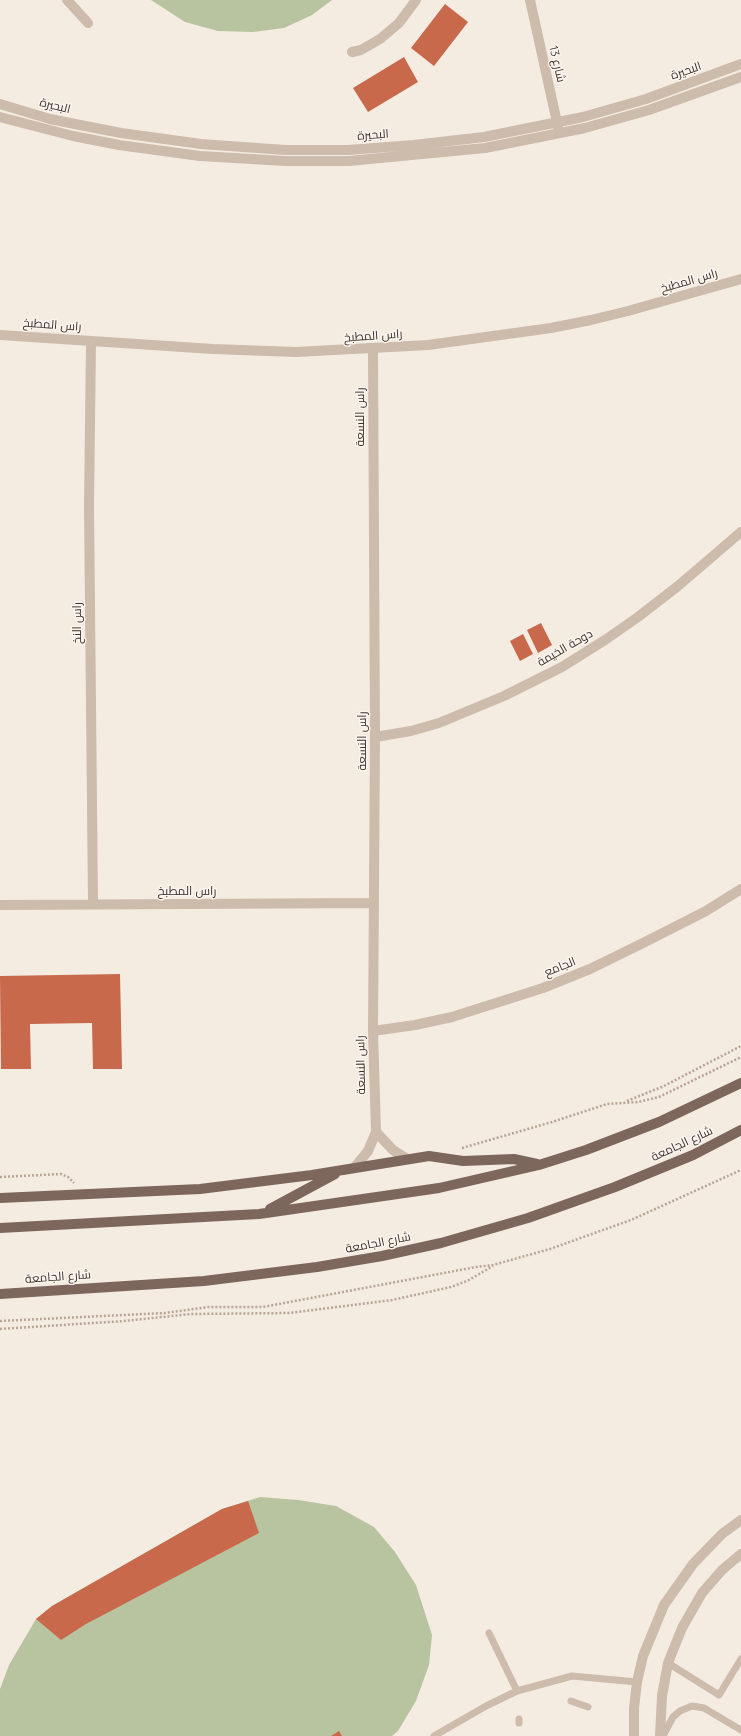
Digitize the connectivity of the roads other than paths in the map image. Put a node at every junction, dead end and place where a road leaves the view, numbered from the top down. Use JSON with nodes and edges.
{"nodes":[{"id":1,"x":67,"y":0,"type":"edge"},
{"id":2,"x":416,"y":0,"type":"edge"},
{"id":3,"x":530,"y":0,"type":"edge"},
{"id":4,"x":88,"y":23,"type":"dead end"},
{"id":5,"x":352,"y":52,"type":"dead end"},
{"id":6,"x":741,"y":64,"type":"edge"},
{"id":7,"x":741,"y":77,"type":"edge"},
{"id":8,"x":0,"y":104,"type":"edge"},
{"id":9,"x":0,"y":116,"type":"edge"},
{"id":10,"x":557,"y":122,"type":"junction"},
{"id":11,"x":559,"y":133,"type":"junction"},
{"id":12,"x":163,"y":139,"type":"junction"},
{"id":13,"x":161,"y":150,"type":"junction"},
{"id":14,"x":741,"y":279,"type":"edge"},
{"id":15,"x":0,"y":335,"type":"edge"},
{"id":16,"x":91,"y":341,"type":"junction"},
{"id":17,"x":373,"y":349,"type":"junction"},
{"id":18,"x":741,"y":532,"type":"edge"},
{"id":19,"x":375,"y":737,"type":"junction"},
{"id":20,"x":741,"y":889,"type":"edge"},
{"id":21,"x":374,"y":903,"type":"junction"},
{"id":22,"x":93,"y":904,"type":"junction"},
{"id":23,"x":0,"y":905,"type":"edge"},
{"id":24,"x":373,"y":1031,"type":"junction"},
{"id":25,"x":741,"y":1083,"type":"edge"},
{"id":26,"x":741,"y":1130,"type":"edge"},
{"id":27,"x":376,"y":1132,"type":"junction"},
{"id":28,"x":407,"y":1159,"type":"junction"},
{"id":29,"x":539,"y":1165,"type":"junction"},
{"id":30,"x":355,"y":1167,"type":"junction"},
{"id":31,"x":342,"y":1170,"type":"junction"},
{"id":32,"x":0,"y":1198,"type":"edge"},
{"id":33,"x":260,"y":1214,"type":"junction"},
{"id":34,"x":0,"y":1228,"type":"edge"},
{"id":35,"x":0,"y":1294,"type":"edge"},
{"id":36,"x":741,"y":1520,"type":"edge"},
{"id":37,"x":741,"y":1554,"type":"edge"},
{"id":38,"x":489,"y":1633,"type":"dead end"},
{"id":39,"x":741,"y":1659,"type":"edge"},
{"id":40,"x":668,"y":1663,"type":"junction"},
{"id":41,"x":637,"y":1682,"type":"junction"},
{"id":42,"x":517,"y":1691,"type":"junction"},
{"id":43,"x":571,"y":1701,"type":"dead end"},
{"id":44,"x":588,"y":1707,"type":"dead end"},
{"id":45,"x":741,"y":1730,"type":"edge"},
{"id":46,"x":434,"y":1736,"type":"edge"},
{"id":47,"x":634,"y":1736,"type":"edge"},
{"id":48,"x":660,"y":1736,"type":"edge"},
{"id":49,"x":664,"y":1736,"type":"edge"}],
"edges":[{"from":1,"to":4,"type":"street"},
{"from":2,"to":5,"type":"street"},
{"from":3,"to":10,"type":"street","name":"شارع 13"},
{"from":6,"to":10,"type":"street","name":"البحيرة"},
{"from":7,"to":11,"type":"street","name":"البحيرة"},
{"from":8,"to":12,"type":"street","name":"البحيرة"},
{"from":9,"to":13,"type":"street","name":"البحيرة"},
{"from":10,"to":11,"type":"street","name":"شارع 13"},
{"from":10,"to":12,"type":"street","name":"البحيرة"},
{"from":11,"to":13,"type":"street","name":"البحيرة"},
{"from":12,"to":13,"type":"street"},
{"from":14,"to":17,"type":"street","name":"راس المطبخ"},
{"from":15,"to":16,"type":"street","name":"راس المطبخ"},
{"from":16,"to":17,"type":"street","name":"راس المطبخ"},
{"from":16,"to":22,"type":"street","name":"راس النخ"},
{"from":17,"to":19,"type":"street","name":"راس النسعة"},
{"from":18,"to":19,"type":"street","name":"دوحة الخيمة"},
{"from":19,"to":21,"type":"street","name":"راس النسعة"},
{"from":20,"to":24,"type":"street","name":"الجامع"},
{"from":21,"to":22,"type":"street","name":"راس المطبخ"},
{"from":21,"to":24,"type":"street","name":"راس النسعة"},
{"from":22,"to":23,"type":"street","name":"راس المطبخ"},
{"from":24,"to":27,"type":"street","name":"راس النسعة"},
{"from":25,"to":29,"type":"main road"},
{"from":26,"to":35,"type":"main road","name":"شارع الجامعة"},
{"from":27,"to":28,"type":"street"},
{"from":27,"to":30,"type":"street","name":"راس النسعة"},
{"from":28,"to":29,"type":"main road"},
{"from":28,"to":30,"type":"main road"},
{"from":29,"to":33,"type":"main road"},
{"from":30,"to":31,"type":"main road"},
{"from":31,"to":32,"type":"main road"},
{"from":31,"to":33,"type":"main road"},
{"from":33,"to":34,"type":"main road"},
{"from":36,"to":41,"type":"street"},
{"from":37,"to":40,"type":"street"},
{"from":38,"to":42,"type":"lane"},
{"from":39,"to":40,"type":"lane"},
{"from":40,"to":48,"type":"street"},
{"from":41,"to":42,"type":"lane"},
{"from":41,"to":47,"type":"street"},
{"from":42,"to":46,"type":"lane"},
{"from":43,"to":44,"type":"lane"},
{"from":45,"to":49,"type":"lane"}]}
